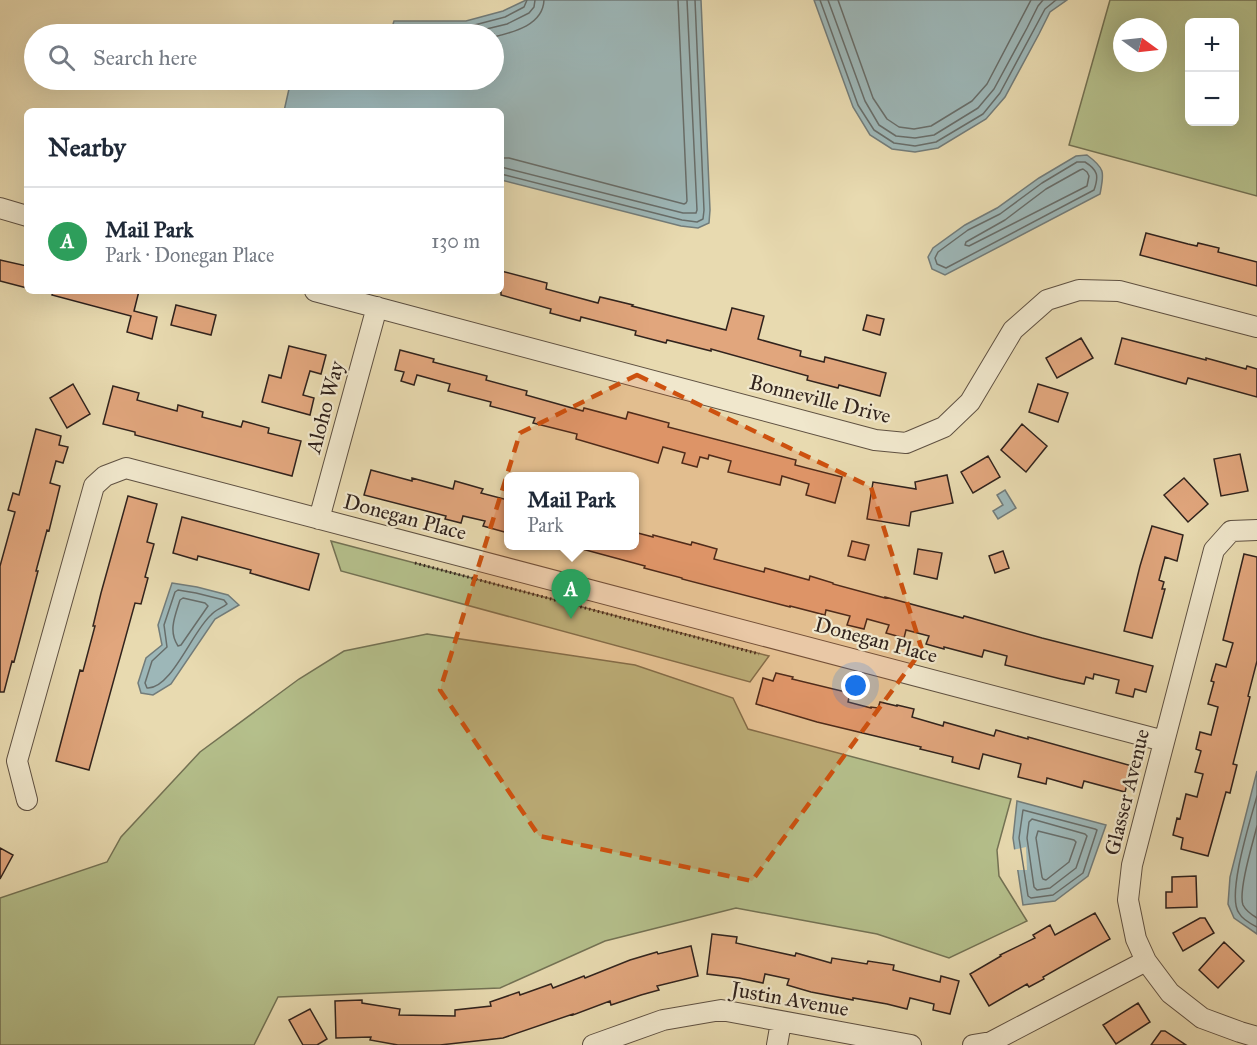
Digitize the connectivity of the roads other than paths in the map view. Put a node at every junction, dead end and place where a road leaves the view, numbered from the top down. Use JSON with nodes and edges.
{"nodes":[{"id":1,"x":0,"y":208,"type":"edge"},
{"id":2,"x":24,"y":215,"type":"edge"},
{"id":3,"x":327,"y":294,"type":"edge"},
{"id":4,"x":377,"y":307,"type":"junction"},
{"id":5,"x":1257,"y":327,"type":"edge"},
{"id":6,"x":319,"y":519,"type":"junction"},
{"id":7,"x":1257,"y":530,"type":"edge"},
{"id":8,"x":1164,"y":741,"type":"junction"},
{"id":9,"x":27,"y":800,"type":"dead end"},
{"id":10,"x":1146,"y":961,"type":"junction"},
{"id":11,"x":781,"y":1022,"type":"junction"},
{"id":12,"x":1257,"y":1037,"type":"edge"},
{"id":13,"x":986,"y":1044,"type":"edge"},
{"id":14,"x":593,"y":1045,"type":"edge"},
{"id":15,"x":777,"y":1045,"type":"edge"},
{"id":16,"x":911,"y":1045,"type":"edge"}],
"edges":[{"from":1,"to":2,"type":"street"},
{"from":3,"to":4,"type":"street","name":"Bonneville Drive"},
{"from":4,"to":5,"type":"street","name":"Bonneville Drive"},
{"from":4,"to":6,"type":"street","name":"Aloho Way"},
{"from":6,"to":8,"type":"street","name":"Donegan Place"},
{"from":6,"to":9,"type":"street","name":"Donegan Place"},
{"from":7,"to":8,"type":"street","name":"Glasser Avenue"},
{"from":8,"to":10,"type":"street","name":"Glasser Avenue"},
{"from":10,"to":12,"type":"street","name":"Glasser Avenue"},
{"from":10,"to":13,"type":"street"},
{"from":11,"to":14,"type":"street","name":"Justin Avenue"},
{"from":11,"to":15,"type":"street"},
{"from":11,"to":16,"type":"street","name":"Justin Avenue"}]}
